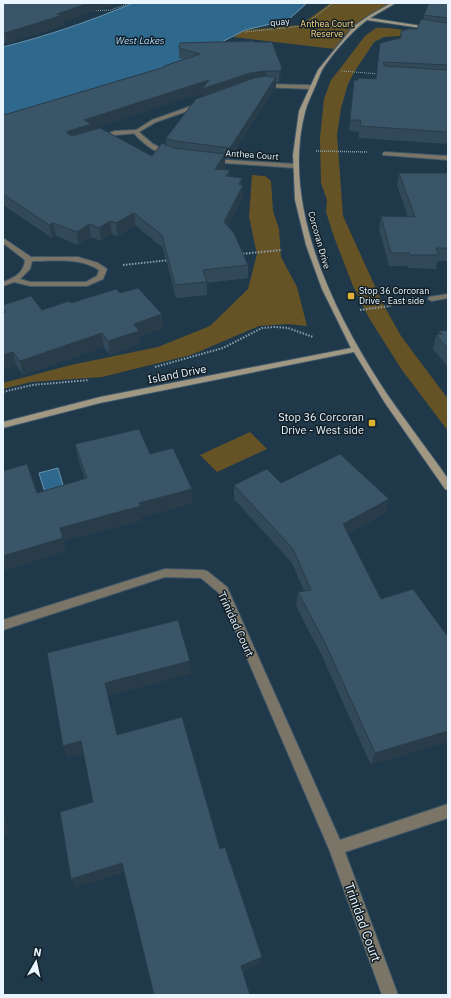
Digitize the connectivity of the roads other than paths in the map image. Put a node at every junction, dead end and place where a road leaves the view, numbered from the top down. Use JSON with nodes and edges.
{"nodes":[{"id":1,"x":394,"y":3,"type":"edge"},
{"id":2,"x":366,"y":18,"type":"junction"},
{"id":3,"x":448,"y":31,"type":"edge"},
{"id":4,"x":252,"y":86,"type":"edge"},
{"id":5,"x":310,"y":87,"type":"junction"},
{"id":6,"x":203,"y":104,"type":"edge"},
{"id":7,"x":136,"y":132,"type":"junction"},
{"id":8,"x":94,"y":139,"type":"edge"},
{"id":9,"x":385,"y":154,"type":"road end"},
{"id":10,"x":174,"y":156,"type":"edge"},
{"id":11,"x":448,"y":158,"type":"edge"},
{"id":12,"x":208,"y":160,"type":"edge"},
{"id":13,"x":294,"y":166,"type":"junction"},
{"id":14,"x":3,"y":240,"type":"edge"},
{"id":15,"x":29,"y":259,"type":"junction"},
{"id":16,"x":14,"y":280,"type":"junction"},
{"id":17,"x":3,"y":284,"type":"edge"},
{"id":18,"x":448,"y":296,"type":"edge"},
{"id":19,"x":432,"y":299,"type":"road end"},
{"id":20,"x":356,"y":349,"type":"junction"},
{"id":21,"x":3,"y":425,"type":"edge"},
{"id":22,"x":448,"y":486,"type":"edge"},
{"id":23,"x":3,"y":624,"type":"edge"},
{"id":24,"x":448,"y":811,"type":"edge"},
{"id":25,"x":336,"y":848,"type":"junction"},
{"id":26,"x":390,"y":995,"type":"edge"}],
"edges":[{"from":1,"to":2,"type":"street","name":"Corcoran Drive"},
{"from":2,"to":3,"type":"street"},
{"from":2,"to":5,"type":"street","name":"Corcoran Drive"},
{"from":4,"to":5,"type":"street"},
{"from":5,"to":13,"type":"street","name":"Corcoran Drive"},
{"from":6,"to":7,"type":"street"},
{"from":7,"to":8,"type":"street"},
{"from":7,"to":10,"type":"street"},
{"from":9,"to":11,"type":"street"},
{"from":12,"to":13,"type":"street","name":"Anthea Court"},
{"from":13,"to":20,"type":"street","name":"Corcoran Drive"},
{"from":14,"to":15,"type":"street"},
{"from":15,"to":16,"type":"street"},
{"from":15,"to":16,"type":"street"},
{"from":16,"to":17,"type":"street"},
{"from":18,"to":19,"type":"street"},
{"from":20,"to":21,"type":"street","name":"Island Drive"},
{"from":20,"to":22,"type":"street","name":"Corcoran Drive"},
{"from":23,"to":25,"type":"street","name":"Trinidad Court"},
{"from":24,"to":25,"type":"street"},
{"from":25,"to":26,"type":"street","name":"Trinidad Court"}]}
